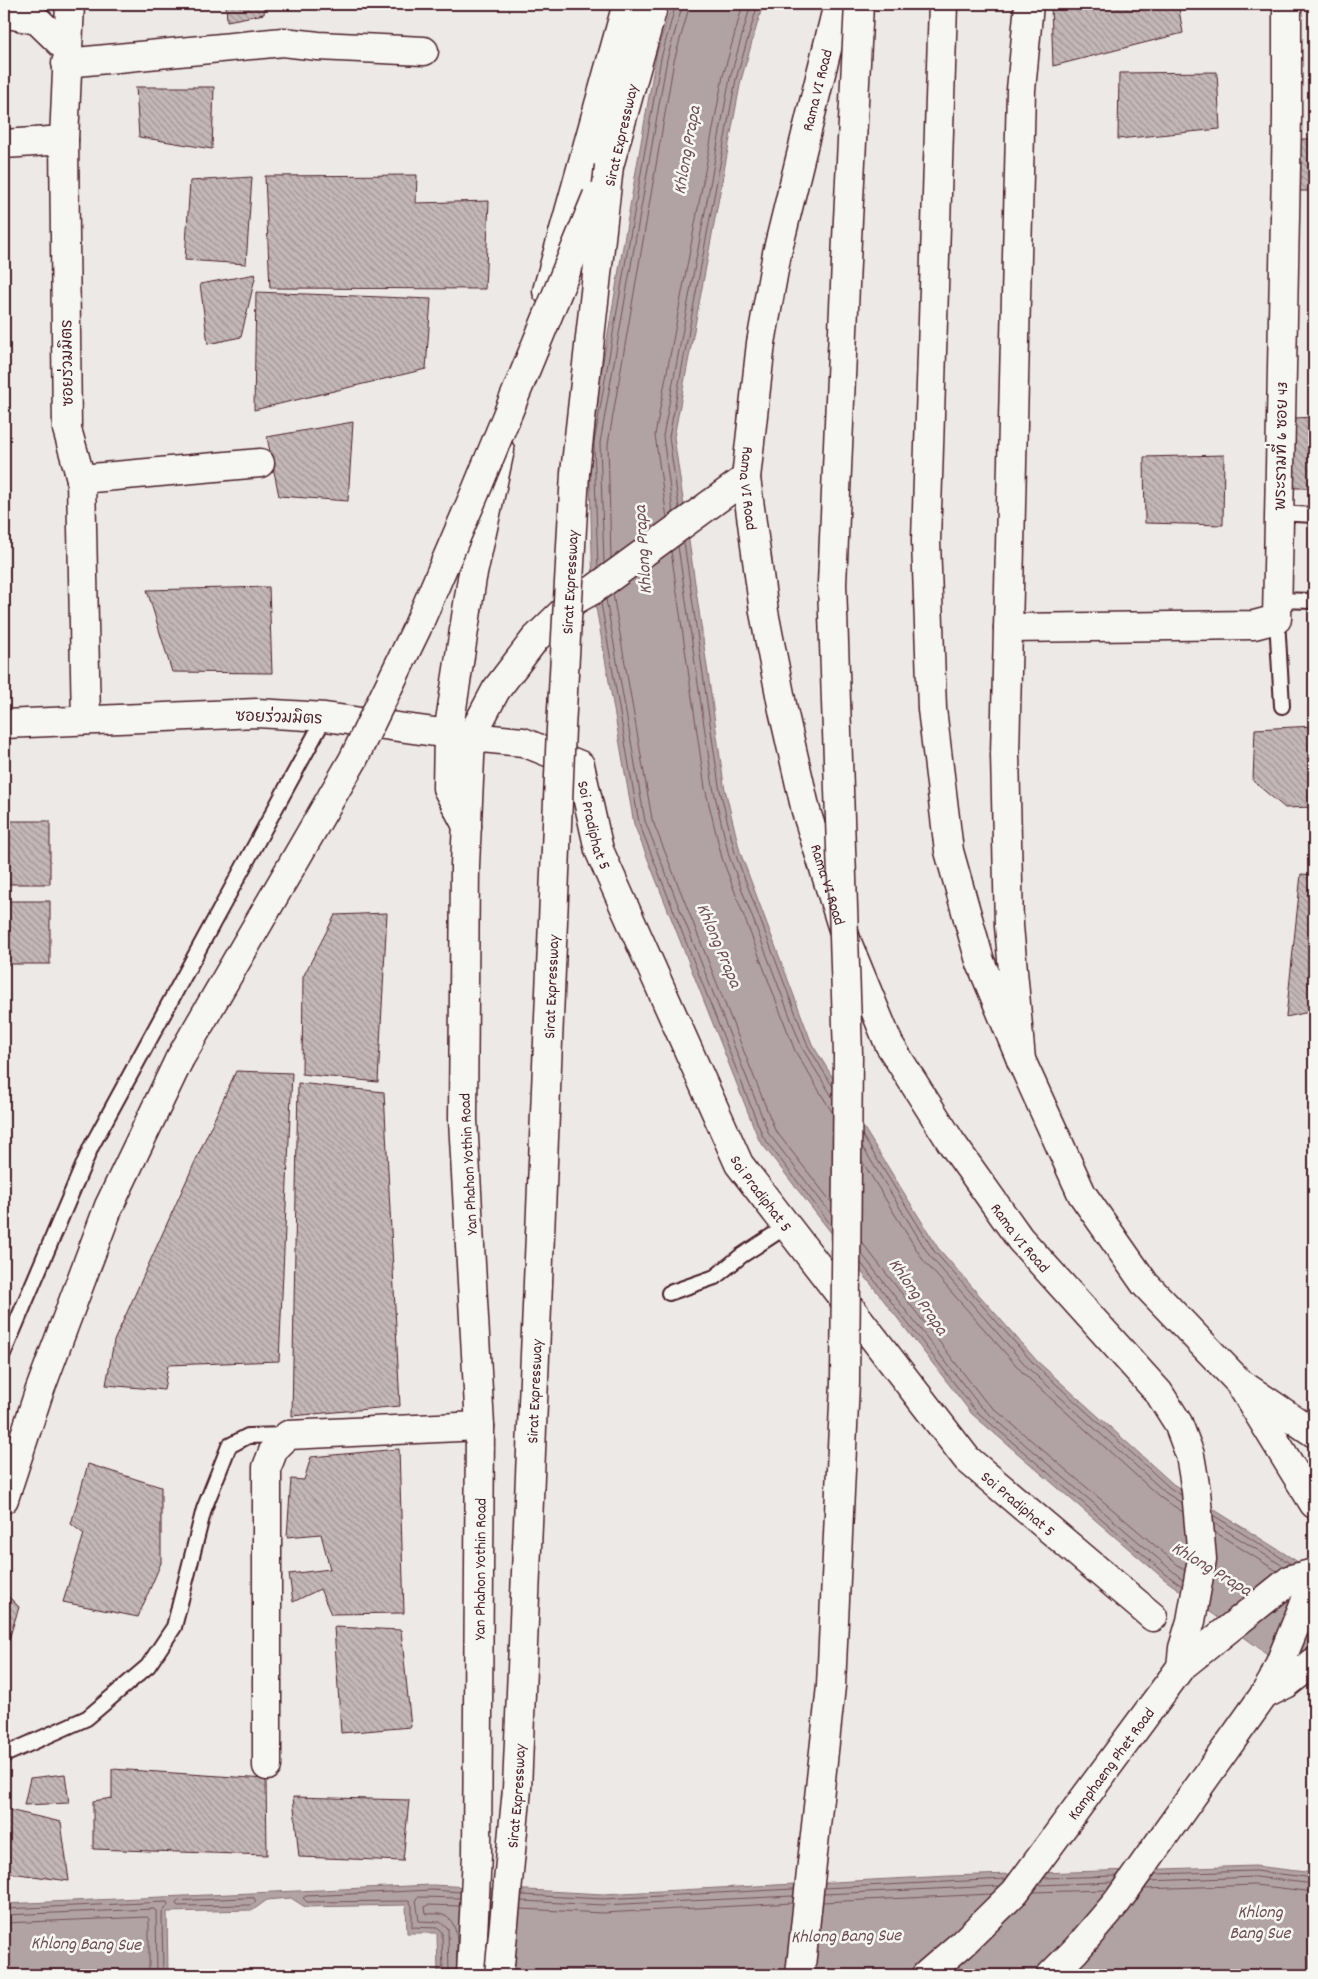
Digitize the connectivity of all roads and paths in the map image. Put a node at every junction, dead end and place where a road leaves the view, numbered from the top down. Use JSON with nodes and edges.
{"nodes":[{"id":1,"x":70,"y":4,"type":"edge"},
{"id":2,"x":627,"y":4,"type":"edge"},
{"id":3,"x":654,"y":4,"type":"edge"},
{"id":4,"x":838,"y":4,"type":"edge"},
{"id":5,"x":859,"y":4,"type":"edge"},
{"id":6,"x":944,"y":4,"type":"edge"},
{"id":7,"x":1029,"y":4,"type":"edge"},
{"id":8,"x":1287,"y":4,"type":"edge"},
{"id":9,"x":4,"y":13,"type":"edge"},
{"id":10,"x":424,"y":51,"type":"dead end"},
{"id":11,"x":67,"y":56,"type":"junction"},
{"id":12,"x":64,"y":140,"type":"junction"},
{"id":13,"x":4,"y":144,"type":"edge"},
{"id":14,"x":610,"y":166,"type":"junction"},
{"id":15,"x":260,"y":463,"type":"dead end"},
{"id":16,"x":746,"y":478,"type":"junction"},
{"id":17,"x":81,"y":479,"type":"junction"},
{"id":18,"x":1278,"y":513,"type":"junction"},
{"id":19,"x":1314,"y":514,"type":"edge"},
{"id":20,"x":1314,"y":601,"type":"edge"},
{"id":21,"x":1277,"y":610,"type":"junction"},
{"id":22,"x":1008,"y":628,"type":"junction"},
{"id":23,"x":1282,"y":706,"type":"dead end"},
{"id":24,"x":325,"y":717,"type":"junction"},
{"id":25,"x":86,"y":720,"type":"junction"},
{"id":26,"x":4,"y":724,"type":"edge"},
{"id":27,"x":460,"y":736,"type":"junction"},
{"id":28,"x":1021,"y":1060,"type":"junction"},
{"id":29,"x":787,"y":1226,"type":"junction"},
{"id":30,"x":669,"y":1293,"type":"dead end"},
{"id":31,"x":4,"y":1352,"type":"edge"},
{"id":32,"x":1238,"y":1382,"type":"junction"},
{"id":33,"x":480,"y":1426,"type":"junction"},
{"id":34,"x":1314,"y":1433,"type":"edge"},
{"id":35,"x":288,"y":1435,"type":"junction"},
{"id":36,"x":4,"y":1499,"type":"edge"},
{"id":37,"x":1314,"y":1504,"type":"edge"},
{"id":38,"x":1314,"y":1574,"type":"edge"},
{"id":39,"x":1314,"y":1580,"type":"edge"},
{"id":40,"x":1153,"y":1617,"type":"dead end"},
{"id":41,"x":1314,"y":1662,"type":"edge"},
{"id":42,"x":1181,"y":1667,"type":"junction"},
{"id":43,"x":1264,"y":1695,"type":"junction"},
{"id":44,"x":4,"y":1755,"type":"edge"},
{"id":45,"x":267,"y":1766,"type":"dead end"},
{"id":46,"x":471,"y":1975,"type":"edge"},
{"id":47,"x":499,"y":1975,"type":"edge"},
{"id":48,"x":800,"y":1975,"type":"edge"},
{"id":49,"x":926,"y":1975,"type":"edge"},
{"id":50,"x":1051,"y":1975,"type":"edge"}],
"edges":[{"from":1,"to":11,"type":"main road","name":"ซอยร่วมมิตร"},
{"from":2,"to":27,"type":"main road"},
{"from":3,"to":14,"type":"main road","name":"Sirat Expressway"},
{"from":4,"to":16,"type":"main road","name":"Rama VI Road"},
{"from":5,"to":48,"type":"main road","bridge":true},
{"from":6,"to":28,"type":"main road"},
{"from":7,"to":22,"type":"main road"},
{"from":8,"to":18,"type":"main road","name":"พระรามที่ 6 ซอย 43"},
{"from":9,"to":11,"type":"main road"},
{"from":10,"to":11,"type":"main road"},
{"from":11,"to":12,"type":"main road","name":"ซอยร่วมมิตร"},
{"from":12,"to":13,"type":"main road"},
{"from":12,"to":17,"type":"main road","name":"ซอยร่วมมิตร"},
{"from":14,"to":36,"type":"main road","bridge":true},
{"from":14,"to":47,"type":"main road","name":"Sirat Expressway","bridge":true},
{"from":15,"to":17,"type":"main road"},
{"from":16,"to":27,"type":"main road","name":"Yan Phahon Yothin Road"},
{"from":16,"to":42,"type":"main road","name":"Rama VI Road"},
{"from":17,"to":25,"type":"main road","name":"ซอยร่วมมิตร"},
{"from":18,"to":19,"type":"lane"},
{"from":18,"to":21,"type":"main road","name":"พระรามที่ 6 ซอย 43"},
{"from":20,"to":21,"type":"lane"},
{"from":21,"to":22,"type":"main road"},
{"from":21,"to":23,"type":"lane"},
{"from":22,"to":28,"type":"main road"},
{"from":24,"to":25,"type":"main road","name":"ซอยร่วมมิตร"},
{"from":24,"to":27,"type":"main road","name":"ซอยร่วมมิตร"},
{"from":24,"to":31,"type":"lane"},
{"from":25,"to":26,"type":"main road","name":"ซอยร่วมมิตร"},
{"from":27,"to":29,"type":"main road","name":"Soi Pradiphat 5"},
{"from":27,"to":33,"type":"main road","name":"Yan Phahon Yothin Road"},
{"from":28,"to":32,"type":"main road"},
{"from":29,"to":30,"type":"lane"},
{"from":29,"to":40,"type":"main road","name":"Soi Pradiphat 5"},
{"from":32,"to":34,"type":"main road"},
{"from":32,"to":37,"type":"main road"},
{"from":33,"to":35,"type":"main road"},
{"from":33,"to":46,"type":"main road","name":"Yan Phahon Yothin Road"},
{"from":35,"to":44,"type":"lane"},
{"from":35,"to":45,"type":"main road"},
{"from":38,"to":42,"type":"main road","name":"Kamphaeng Phet Road"},
{"from":39,"to":43,"type":"main road"},
{"from":41,"to":43,"type":"main road"},
{"from":42,"to":49,"type":"main road","name":"Kamphaeng Phet Road"},
{"from":43,"to":50,"type":"main road"}]}
